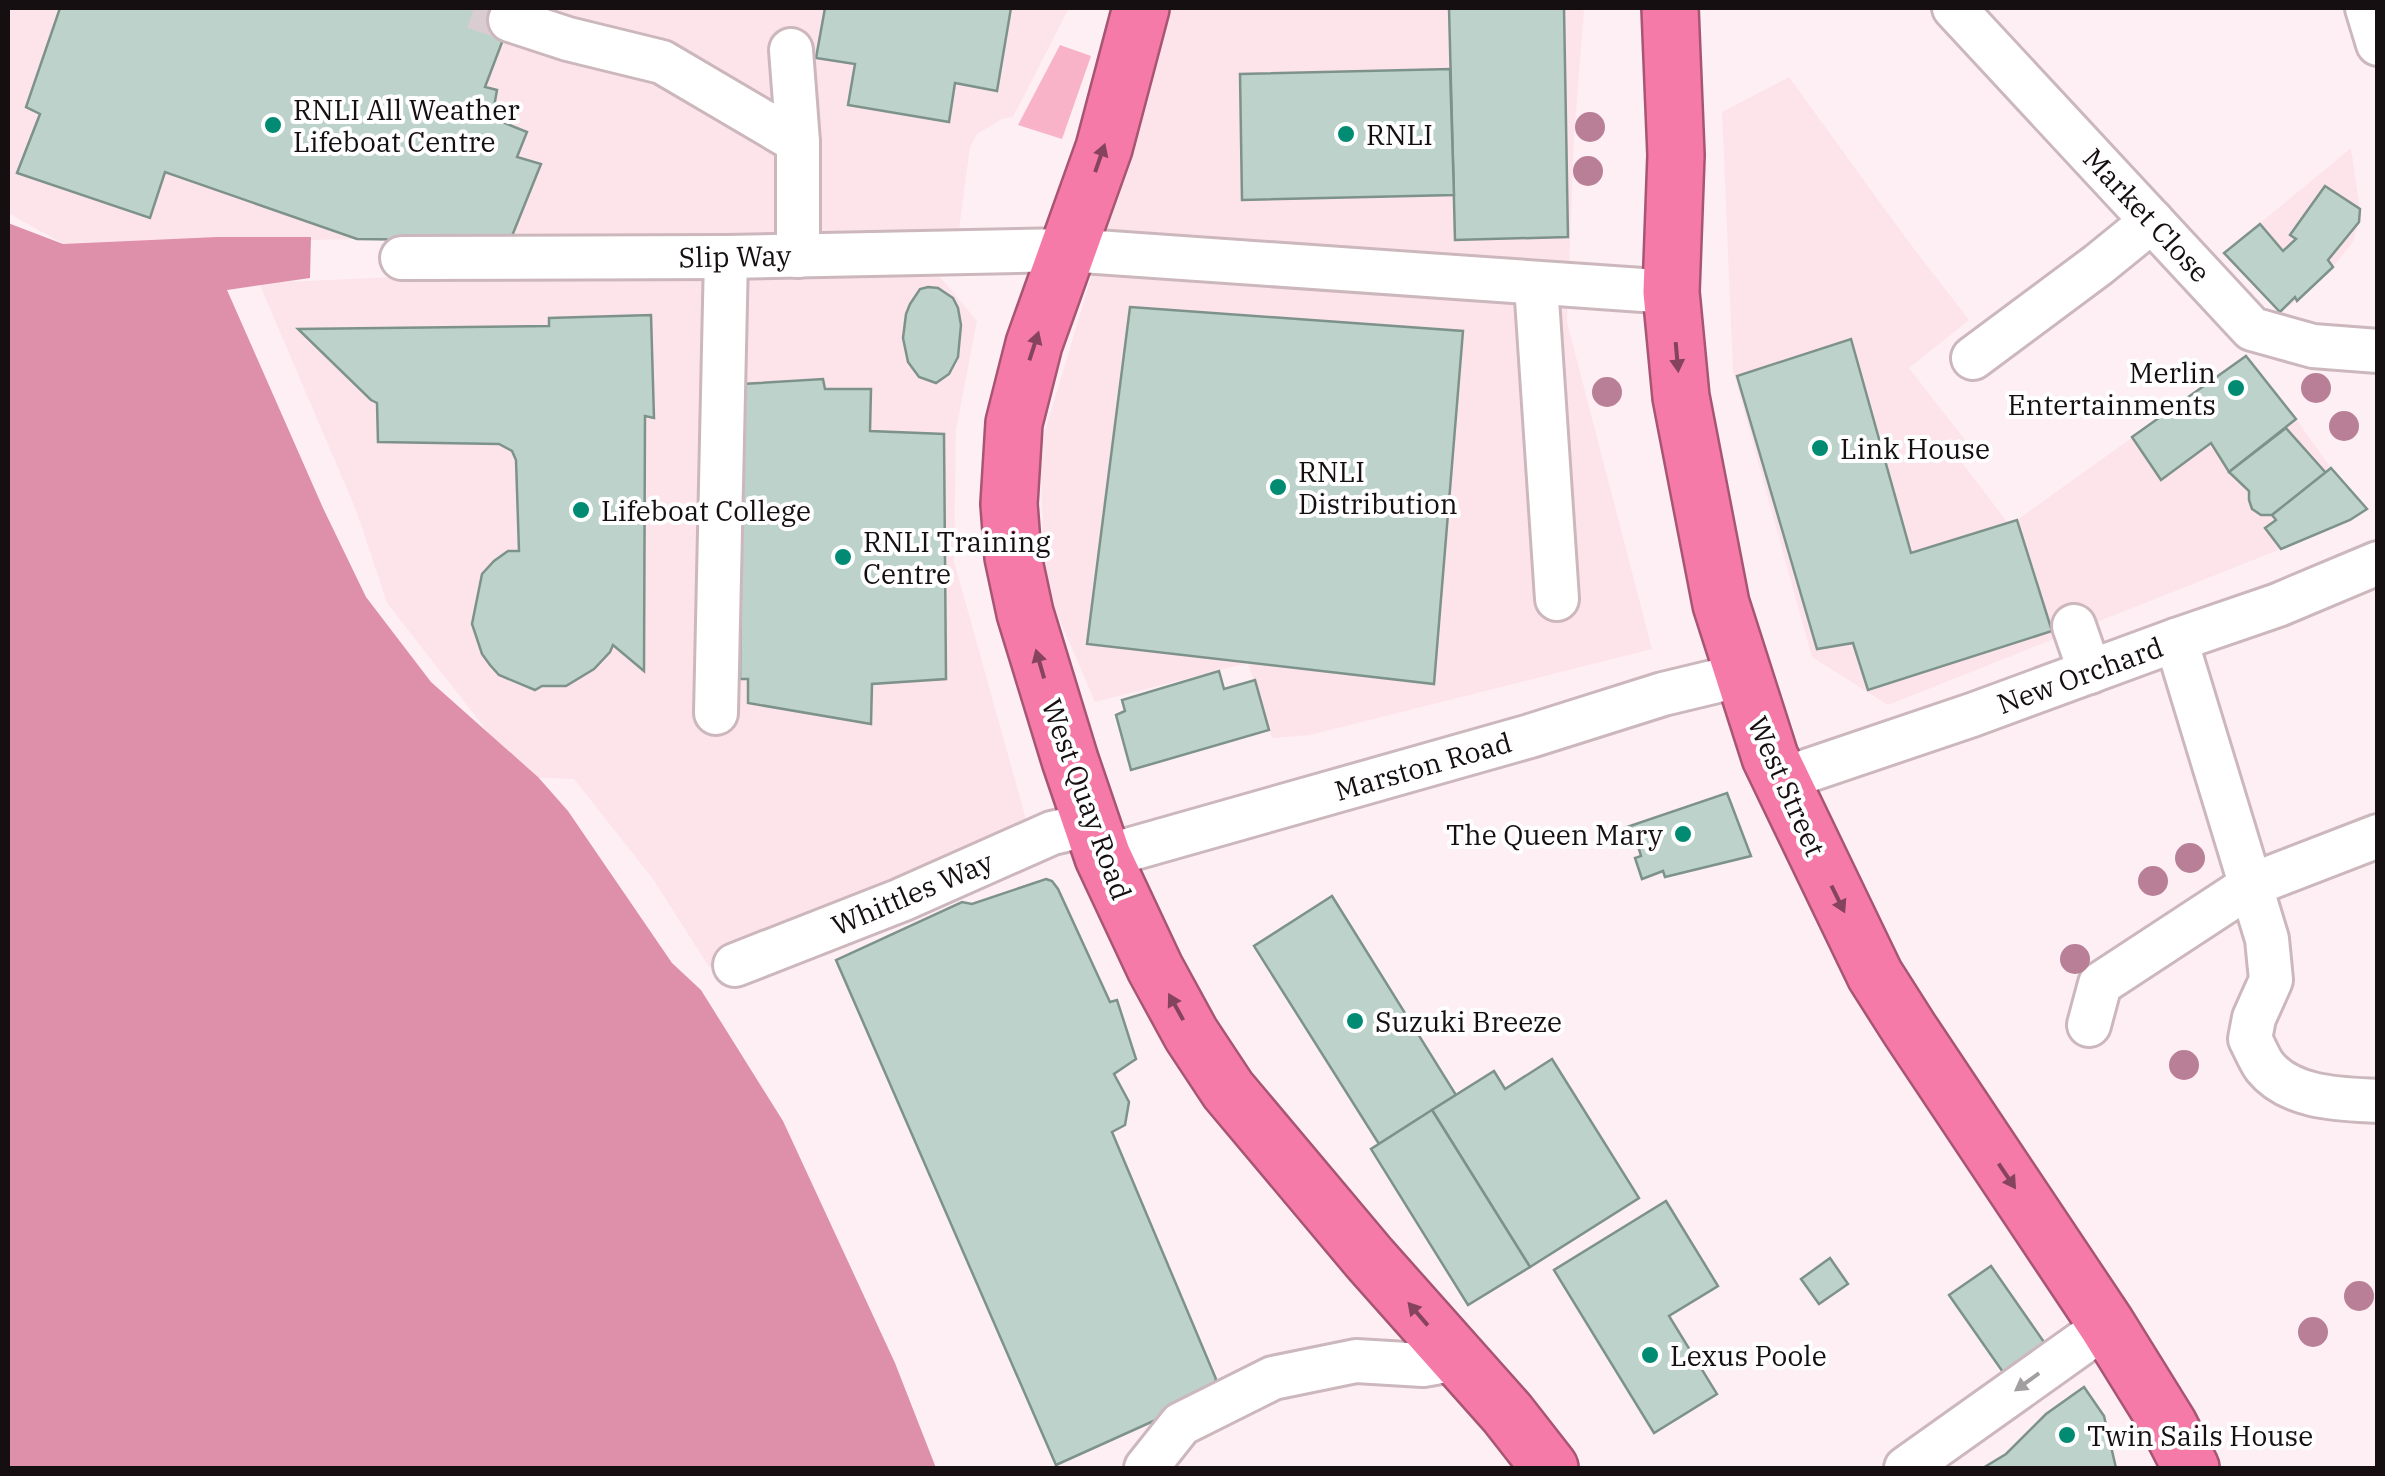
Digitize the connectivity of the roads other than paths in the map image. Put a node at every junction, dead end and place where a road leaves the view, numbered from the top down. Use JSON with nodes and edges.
{"nodes":[{"id":1,"x":1141,"y":8,"type":"edge"},
{"id":2,"x":1670,"y":8,"type":"edge"},
{"id":3,"x":1954,"y":8,"type":"edge"},
{"id":4,"x":2367,"y":8,"type":"edge"},
{"id":5,"x":510,"y":20,"type":"tunnel mouth"},
{"id":6,"x":2378,"y":44,"type":"edge"},
{"id":7,"x":791,"y":50,"type":"dead end"},
{"id":8,"x":798,"y":142,"type":"junction"},
{"id":9,"x":2152,"y":221,"type":"junction"},
{"id":10,"x":1068,"y":250,"type":"junction"},
{"id":11,"x":798,"y":256,"type":"junction"},
{"id":12,"x":726,"y":257,"type":"junction"},
{"id":13,"x":402,"y":258,"type":"dead end"},
{"id":14,"x":1536,"y":284,"type":"junction"},
{"id":15,"x":1671,"y":292,"type":"junction"},
{"id":16,"x":2378,"y":351,"type":"edge"},
{"id":17,"x":1973,"y":358,"type":"dead end"},
{"id":18,"x":2378,"y":563,"type":"edge"},
{"id":19,"x":1557,"y":599,"type":"dead end"},
{"id":20,"x":2074,"y":626,"type":"dead end"},
{"id":21,"x":2176,"y":640,"type":"junction"},
{"id":22,"x":2090,"y":672,"type":"junction"},
{"id":23,"x":1742,"y":675,"type":"junction"},
{"id":24,"x":716,"y":713,"type":"dead end"},
{"id":25,"x":1780,"y":780,"type":"junction"},
{"id":26,"x":2378,"y":836,"type":"edge"},
{"id":27,"x":1097,"y":840,"type":"junction"},
{"id":28,"x":2251,"y":886,"type":"junction"},
{"id":29,"x":735,"y":966,"type":"dead end"},
{"id":30,"x":2089,"y":1026,"type":"dead end"},
{"id":31,"x":2378,"y":1101,"type":"edge"},
{"id":32,"x":2106,"y":1325,"type":"junction"},
{"id":33,"x":1458,"y":1360,"type":"junction"},
{"id":34,"x":1146,"y":1468,"type":"edge"},
{"id":35,"x":1550,"y":1468,"type":"edge"},
{"id":36,"x":1906,"y":1468,"type":"edge"},
{"id":37,"x":2191,"y":1468,"type":"edge"}],
"edges":[{"from":10,"to":1,"type":"highway","name":"West Quay Road","one_way":true},
{"from":2,"to":15,"type":"highway","name":"West Street"},
{"from":3,"to":9,"type":"street","name":"Market Close"},
{"from":4,"to":6,"type":"street"},
{"from":5,"to":8,"type":"street"},
{"from":7,"to":8,"type":"street"},
{"from":8,"to":11,"type":"street"},
{"from":9,"to":16,"type":"street","name":"Market Close"},
{"from":9,"to":17,"type":"street"},
{"from":10,"to":11,"type":"street","name":"Slip Way"},
{"from":10,"to":14,"type":"street","name":"Slip Way"},
{"from":27,"to":10,"type":"highway","name":"West Quay Road","one_way":true},
{"from":11,"to":12,"type":"street","name":"Slip Way"},
{"from":12,"to":13,"type":"street","name":"Slip Way"},
{"from":12,"to":24,"type":"street"},
{"from":14,"to":15,"type":"street","name":"Slip Way"},
{"from":14,"to":19,"type":"street"},
{"from":15,"to":23,"type":"highway","name":"West Street","one_way":true},
{"from":18,"to":21,"type":"street","name":"New Orchard"},
{"from":20,"to":22,"type":"street"},
{"from":21,"to":22,"type":"street","name":"New Orchard"},
{"from":21,"to":28,"type":"street"},
{"from":22,"to":25,"type":"street","name":"New Orchard"},
{"from":23,"to":25,"type":"highway","name":"West Street"},
{"from":23,"to":27,"type":"street","name":"Marston Road"},
{"from":25,"to":32,"type":"highway","name":"West Street","one_way":true},
{"from":26,"to":28,"type":"street"},
{"from":27,"to":29,"type":"street","name":"Whittles Way"},
{"from":33,"to":27,"type":"highway","name":"West Quay Road","one_way":true},
{"from":28,"to":30,"type":"street"},
{"from":28,"to":31,"type":"street"},
{"from":32,"to":36,"type":"street","one_way":true},
{"from":32,"to":37,"type":"highway","name":"West Street"},
{"from":33,"to":34,"type":"street"},
{"from":33,"to":35,"type":"highway","name":"West Quay Road"}]}
